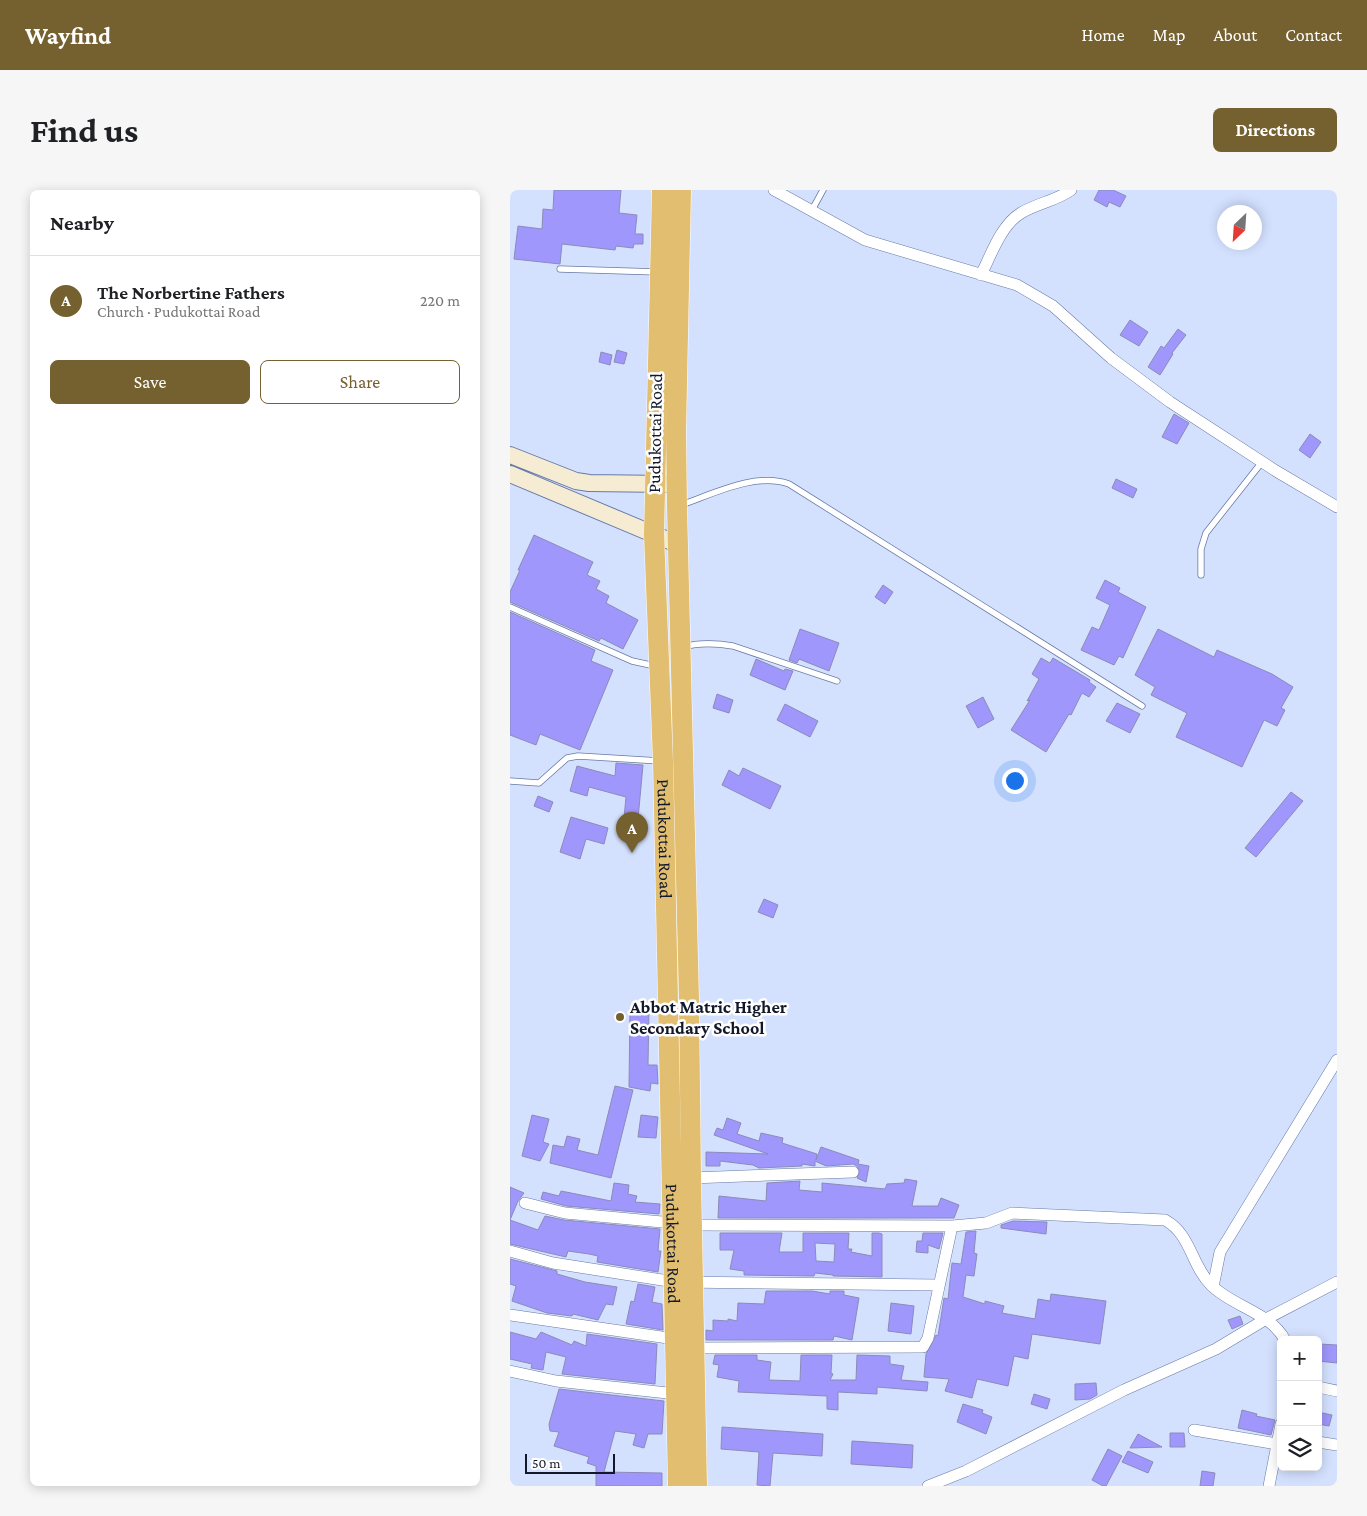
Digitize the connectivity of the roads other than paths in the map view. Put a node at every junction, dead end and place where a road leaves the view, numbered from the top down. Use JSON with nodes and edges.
{"nodes":[{"id":1,"x":662,"y":190,"type":"edge"},
{"id":2,"x":681,"y":190,"type":"edge"},
{"id":3,"x":774,"y":190,"type":"edge"},
{"id":4,"x":823,"y":190,"type":"edge"},
{"id":5,"x":1071,"y":190,"type":"edge"},
{"id":6,"x":812,"y":210,"type":"junction"},
{"id":7,"x":560,"y":269,"type":"dead end"},
{"id":8,"x":660,"y":272,"type":"junction"},
{"id":9,"x":981,"y":275,"type":"junction"},
{"id":10,"x":510,"y":455,"type":"edge"},
{"id":11,"x":1262,"y":462,"type":"junction"},
{"id":12,"x":510,"y":474,"type":"edge"},
{"id":13,"x":654,"y":483,"type":"junction"},
{"id":14,"x":677,"y":484,"type":"junction"},
{"id":15,"x":677,"y":506,"type":"junction"},
{"id":16,"x":1337,"y":506,"type":"edge"},
{"id":17,"x":654,"y":535,"type":"junction"},
{"id":18,"x":677,"y":544,"type":"junction"},
{"id":19,"x":1201,"y":575,"type":"dead end"},
{"id":20,"x":510,"y":607,"type":"edge"},
{"id":21,"x":681,"y":648,"type":"junction"},
{"id":22,"x":660,"y":667,"type":"junction"},
{"id":23,"x":837,"y":681,"type":"dead end"},
{"id":24,"x":1142,"y":706,"type":"dead end"},
{"id":25,"x":663,"y":761,"type":"junction"},
{"id":26,"x":510,"y":781,"type":"edge"},
{"id":27,"x":689,"y":1000,"type":"junction"},
{"id":28,"x":668,"y":1002,"type":"junction"},
{"id":29,"x":1337,"y":1060,"type":"edge"},
{"id":30,"x":853,"y":1172,"type":"dead end"},
{"id":31,"x":690,"y":1178,"type":"junction"},
{"id":32,"x":525,"y":1203,"type":"dead end"},
{"id":33,"x":682,"y":1224,"type":"junction"},
{"id":34,"x":952,"y":1226,"type":"junction"},
{"id":35,"x":510,"y":1251,"type":"edge"},
{"id":36,"x":1337,"y":1282,"type":"edge"},
{"id":37,"x":684,"y":1283,"type":"junction"},
{"id":38,"x":938,"y":1285,"type":"junction"},
{"id":39,"x":1214,"y":1288,"type":"junction"},
{"id":40,"x":510,"y":1315,"type":"edge"},
{"id":41,"x":1266,"y":1319,"type":"junction"},
{"id":42,"x":1283,"y":1336,"type":"edge"},
{"id":43,"x":676,"y":1339,"type":"junction"},
{"id":44,"x":695,"y":1348,"type":"junction"},
{"id":45,"x":510,"y":1371,"type":"edge"},
{"id":46,"x":1322,"y":1388,"type":"edge"},
{"id":47,"x":1337,"y":1391,"type":"edge"},
{"id":48,"x":677,"y":1394,"type":"junction"},
{"id":49,"x":1194,"y":1430,"type":"dead end"},
{"id":50,"x":1277,"y":1434,"type":"edge"},
{"id":51,"x":1322,"y":1443,"type":"edge"},
{"id":52,"x":1277,"y":1444,"type":"edge"},
{"id":53,"x":1337,"y":1445,"type":"edge"},
{"id":54,"x":678,"y":1486,"type":"edge"},
{"id":55,"x":697,"y":1486,"type":"edge"},
{"id":56,"x":928,"y":1486,"type":"edge"},
{"id":57,"x":1269,"y":1486,"type":"edge"}],
"edges":[{"from":1,"to":8,"type":"highway","name":"Pudukottai Road"},
{"from":2,"to":14,"type":"highway","name":"Pudukottai Road"},
{"from":3,"to":6,"type":"street"},
{"from":4,"to":6,"type":"lane"},
{"from":5,"to":9,"type":"street"},
{"from":6,"to":9,"type":"street"},
{"from":7,"to":8,"type":"lane"},
{"from":8,"to":13,"type":"highway","name":"Pudukottai Road"},
{"from":9,"to":11,"type":"street"},
{"from":10,"to":13,"type":"street"},
{"from":11,"to":16,"type":"street"},
{"from":11,"to":19,"type":"lane"},
{"from":12,"to":17,"type":"street"},
{"from":13,"to":14,"type":"street"},
{"from":13,"to":17,"type":"highway","name":"Pudukottai Road"},
{"from":14,"to":15,"type":"highway","name":"Pudukottai Road"},
{"from":15,"to":18,"type":"highway","name":"Pudukottai Road"},
{"from":15,"to":24,"type":"lane"},
{"from":17,"to":18,"type":"street"},
{"from":17,"to":22,"type":"highway","name":"Pudukottai Road"},
{"from":18,"to":21,"type":"highway","name":"Pudukottai Road"},
{"from":20,"to":22,"type":"lane"},
{"from":21,"to":23,"type":"lane"},
{"from":21,"to":27,"type":"highway","name":"Pudukottai Road"},
{"from":22,"to":25,"type":"highway","name":"Pudukottai Road"},
{"from":25,"to":26,"type":"lane"},
{"from":25,"to":28,"type":"highway","name":"Pudukottai Road"},
{"from":27,"to":28,"type":"highway"},
{"from":27,"to":31,"type":"highway","name":"Pudukottai Road"},
{"from":28,"to":33,"type":"highway","name":"Pudukottai Road"},
{"from":29,"to":39,"type":"street"},
{"from":30,"to":31,"type":"street"},
{"from":31,"to":33,"type":"highway","name":"Pudukottai Road"},
{"from":32,"to":33,"type":"street"},
{"from":33,"to":34,"type":"street"},
{"from":33,"to":37,"type":"highway","name":"Pudukottai Road"},
{"from":34,"to":38,"type":"street"},
{"from":34,"to":39,"type":"street"},
{"from":35,"to":37,"type":"street"},
{"from":36,"to":41,"type":"street"},
{"from":37,"to":38,"type":"street"},
{"from":37,"to":43,"type":"highway","name":"Pudukottai Road"},
{"from":37,"to":44,"type":"highway","name":"Pudukottai Road"},
{"from":38,"to":44,"type":"street"},
{"from":39,"to":41,"type":"street"},
{"from":40,"to":43,"type":"street"},
{"from":41,"to":42,"type":"street"},
{"from":41,"to":56,"type":"street"},
{"from":43,"to":48,"type":"highway","name":"Pudukottai Road"},
{"from":44,"to":55,"type":"highway","name":"Pudukottai Road"},
{"from":45,"to":48,"type":"street"},
{"from":46,"to":47,"type":"street"},
{"from":48,"to":54,"type":"highway","name":"Pudukottai Road"},
{"from":49,"to":50,"type":"street"},
{"from":51,"to":53,"type":"street"},
{"from":52,"to":57,"type":"street"}]}
